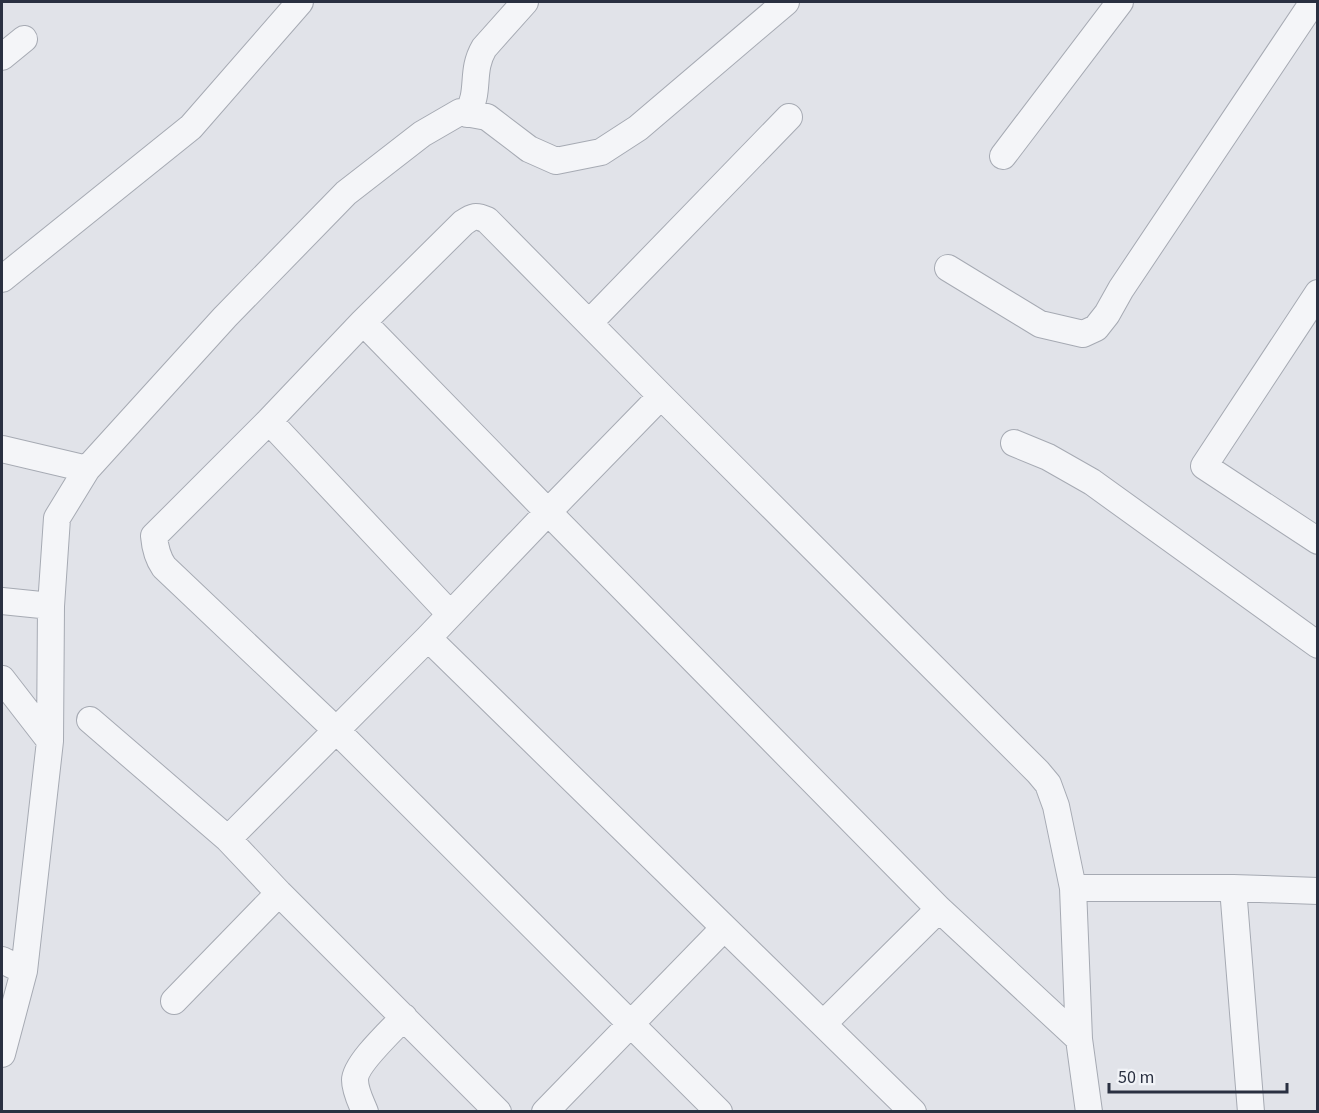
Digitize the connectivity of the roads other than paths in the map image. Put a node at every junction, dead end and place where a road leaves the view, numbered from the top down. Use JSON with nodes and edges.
{"nodes":[{"id":1,"x":300,"y":2,"type":"edge"},
{"id":2,"x":525,"y":2,"type":"edge"},
{"id":3,"x":786,"y":2,"type":"edge"},
{"id":4,"x":1120,"y":2,"type":"edge"},
{"id":5,"x":1313,"y":2,"type":"edge"},
{"id":6,"x":24,"y":39,"type":"dead end"},
{"id":7,"x":2,"y":57,"type":"edge"},
{"id":8,"x":467,"y":114,"type":"junction"},
{"id":9,"x":789,"y":117,"type":"dead end"},
{"id":10,"x":1004,"y":156,"type":"dead end"},
{"id":11,"x":948,"y":268,"type":"dead end"},
{"id":12,"x":2,"y":279,"type":"edge"},
{"id":13,"x":1317,"y":293,"type":"edge"},
{"id":14,"x":363,"y":322,"type":"junction"},
{"id":15,"x":590,"y":322,"type":"junction"},
{"id":16,"x":661,"y":396,"type":"junction"},
{"id":17,"x":269,"y":421,"type":"junction"},
{"id":18,"x":1014,"y":443,"type":"dead end"},
{"id":19,"x":2,"y":449,"type":"edge"},
{"id":20,"x":87,"y":469,"type":"junction"},
{"id":21,"x":548,"y":512,"type":"junction"},
{"id":22,"x":1317,"y":541,"type":"edge"},
{"id":23,"x":2,"y":601,"type":"edge"},
{"id":24,"x":51,"y":606,"type":"junction"},
{"id":25,"x":450,"y":614,"type":"junction"},
{"id":26,"x":428,"y":638,"type":"junction"},
{"id":27,"x":1317,"y":645,"type":"edge"},
{"id":28,"x":2,"y":679,"type":"edge"},
{"id":29,"x":90,"y":720,"type":"dead end"},
{"id":30,"x":337,"y":731,"type":"junction"},
{"id":31,"x":50,"y":741,"type":"junction"},
{"id":32,"x":228,"y":839,"type":"junction"},
{"id":33,"x":1073,"y":888,"type":"junction"},
{"id":34,"x":1233,"y":888,"type":"junction"},
{"id":35,"x":1317,"y":891,"type":"edge"},
{"id":36,"x":279,"y":893,"type":"junction"},
{"id":37,"x":939,"y":909,"type":"junction"},
{"id":38,"x":724,"y":928,"type":"junction"},
{"id":39,"x":13,"y":966,"type":"edge"},
{"id":40,"x":174,"y":1001,"type":"dead end"},
{"id":41,"x":404,"y":1017,"type":"junction"},
{"id":42,"x":629,"y":1024,"type":"junction"},
{"id":43,"x":823,"y":1024,"type":"junction"},
{"id":44,"x":1079,"y":1040,"type":"junction"},
{"id":45,"x":2,"y":1054,"type":"edge"},
{"id":46,"x":365,"y":1112,"type":"edge"},
{"id":47,"x":498,"y":1112,"type":"edge"},
{"id":48,"x":545,"y":1112,"type":"edge"},
{"id":49,"x":718,"y":1112,"type":"edge"},
{"id":50,"x":913,"y":1112,"type":"edge"},
{"id":51,"x":1089,"y":1112,"type":"edge"},
{"id":52,"x":1251,"y":1112,"type":"edge"}],
"edges":[{"from":1,"to":12,"type":"street"},
{"from":2,"to":8,"type":"street"},
{"from":3,"to":8,"type":"street"},
{"from":4,"to":10,"type":"street"},
{"from":5,"to":11,"type":"street"},
{"from":6,"to":7,"type":"street"},
{"from":8,"to":20,"type":"street"},
{"from":9,"to":15,"type":"street"},
{"from":13,"to":22,"type":"street"},
{"from":14,"to":15,"type":"street"},
{"from":14,"to":17,"type":"street"},
{"from":14,"to":21,"type":"street"},
{"from":15,"to":16,"type":"street"},
{"from":16,"to":21,"type":"street"},
{"from":16,"to":33,"type":"street"},
{"from":17,"to":25,"type":"street"},
{"from":17,"to":30,"type":"street"},
{"from":18,"to":27,"type":"street"},
{"from":19,"to":20,"type":"street"},
{"from":20,"to":24,"type":"street"},
{"from":21,"to":25,"type":"street"},
{"from":21,"to":37,"type":"street"},
{"from":23,"to":24,"type":"street"},
{"from":24,"to":31,"type":"street"},
{"from":25,"to":26,"type":"street"},
{"from":26,"to":30,"type":"street"},
{"from":26,"to":38,"type":"street"},
{"from":28,"to":31,"type":"street"},
{"from":29,"to":32,"type":"street"},
{"from":30,"to":32,"type":"street"},
{"from":30,"to":42,"type":"street"},
{"from":31,"to":39,"type":"street"},
{"from":32,"to":36,"type":"street"},
{"from":33,"to":34,"type":"street"},
{"from":33,"to":44,"type":"street"},
{"from":34,"to":35,"type":"street"},
{"from":34,"to":52,"type":"street"},
{"from":36,"to":40,"type":"street"},
{"from":36,"to":41,"type":"street"},
{"from":37,"to":43,"type":"street"},
{"from":37,"to":44,"type":"street"},
{"from":38,"to":42,"type":"street"},
{"from":38,"to":43,"type":"street"},
{"from":39,"to":45,"type":"street"},
{"from":41,"to":46,"type":"street"},
{"from":41,"to":47,"type":"street"},
{"from":42,"to":48,"type":"street"},
{"from":42,"to":49,"type":"street"},
{"from":43,"to":50,"type":"street"},
{"from":44,"to":51,"type":"street"}]}
